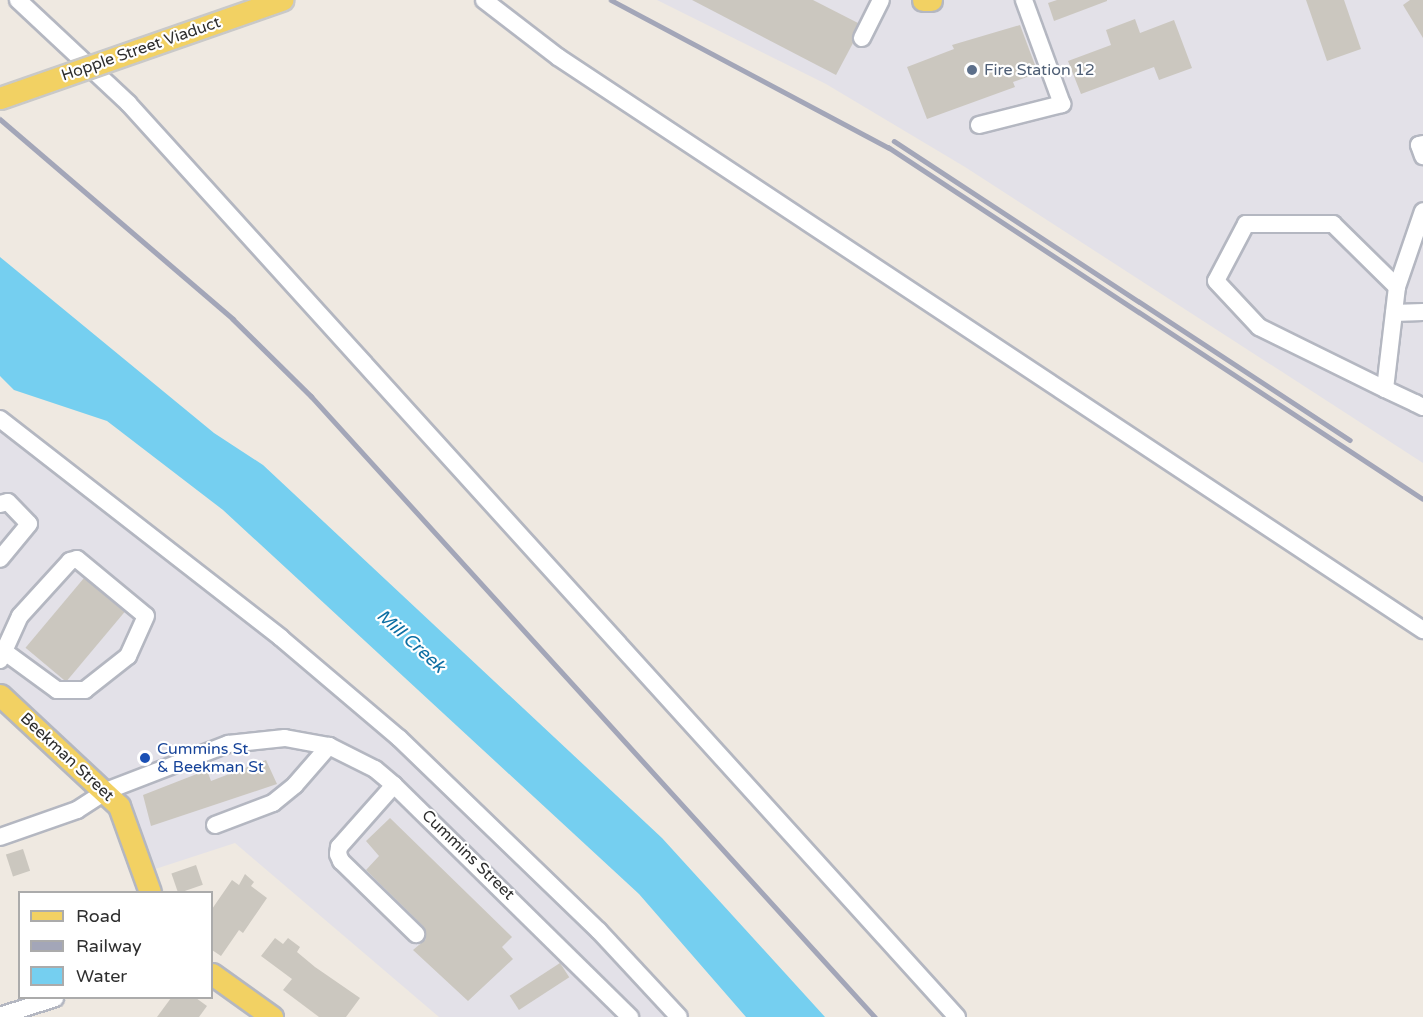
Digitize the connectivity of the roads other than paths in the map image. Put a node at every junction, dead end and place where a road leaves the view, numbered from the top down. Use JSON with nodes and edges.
{"nodes":[{"id":1,"x":18,"y":0,"type":"edge"},
{"id":2,"x":282,"y":0,"type":"edge"},
{"id":3,"x":484,"y":0,"type":"edge"},
{"id":4,"x":881,"y":0,"type":"edge"},
{"id":5,"x":923,"y":0,"type":"edge"},
{"id":6,"x":931,"y":0,"type":"edge"},
{"id":7,"x":1023,"y":0,"type":"edge"},
{"id":8,"x":862,"y":38,"type":"dead end"},
{"id":9,"x":0,"y":98,"type":"edge"},
{"id":10,"x":979,"y":125,"type":"dead end"},
{"id":11,"x":1423,"y":211,"type":"edge"},
{"id":12,"x":1397,"y":287,"type":"junction"},
{"id":13,"x":1423,"y":312,"type":"edge"},
{"id":14,"x":1394,"y":313,"type":"junction"},
{"id":15,"x":1385,"y":389,"type":"junction"},
{"id":16,"x":1420,"y":403,"type":"edge"},
{"id":17,"x":0,"y":419,"type":"edge"},
{"id":18,"x":0,"y":504,"type":"edge"},
{"id":19,"x":0,"y":560,"type":"edge"},
{"id":20,"x":1423,"y":630,"type":"edge"},
{"id":21,"x":3,"y":656,"type":"edge"},
{"id":22,"x":0,"y":695,"type":"edge"},
{"id":23,"x":329,"y":746,"type":"junction"},
{"id":24,"x":394,"y":785,"type":"junction"},
{"id":25,"x":106,"y":791,"type":"junction"},
{"id":26,"x":215,"y":825,"type":"dead end"},
{"id":27,"x":0,"y":837,"type":"edge"},
{"id":28,"x":150,"y":891,"type":"edge"},
{"id":29,"x":416,"y":934,"type":"dead end"},
{"id":30,"x":213,"y":975,"type":"edge"},
{"id":31,"x":52,"y":999,"type":"edge"},
{"id":32,"x":5,"y":1016,"type":"edge"},
{"id":33,"x":272,"y":1017,"type":"edge"},
{"id":34,"x":630,"y":1017,"type":"edge"},
{"id":35,"x":679,"y":1017,"type":"edge"},
{"id":36,"x":957,"y":1017,"type":"edge"}],
"edges":[{"from":1,"to":36,"type":"street"},
{"from":2,"to":9,"type":"main road","name":"Hopple Street Viaduct","bridge":true},
{"from":3,"to":20,"type":"street"},
{"from":4,"to":8,"type":"street"},
{"from":5,"to":6,"type":"main road"},
{"from":7,"to":10,"type":"street"},
{"from":11,"to":12,"type":"street"},
{"from":12,"to":14,"type":"street"},
{"from":12,"to":15,"type":"street"},
{"from":13,"to":14,"type":"street"},
{"from":14,"to":15,"type":"street"},
{"from":15,"to":16,"type":"street"},
{"from":17,"to":35,"type":"street"},
{"from":18,"to":19,"type":"street"},
{"from":21,"to":21,"type":"street"},
{"from":22,"to":25,"type":"main road","name":"Beekman Street"},
{"from":23,"to":24,"type":"street","name":"Cummins Street"},
{"from":23,"to":25,"type":"street","name":"Cummins Street"},
{"from":23,"to":26,"type":"street"},
{"from":24,"to":29,"type":"street"},
{"from":24,"to":34,"type":"street","name":"Cummins Street"},
{"from":25,"to":27,"type":"street","name":"Cummins Street"},
{"from":25,"to":28,"type":"main road","name":"Beekman Street"},
{"from":30,"to":33,"type":"main road"},
{"from":31,"to":32,"type":"street"}]}
